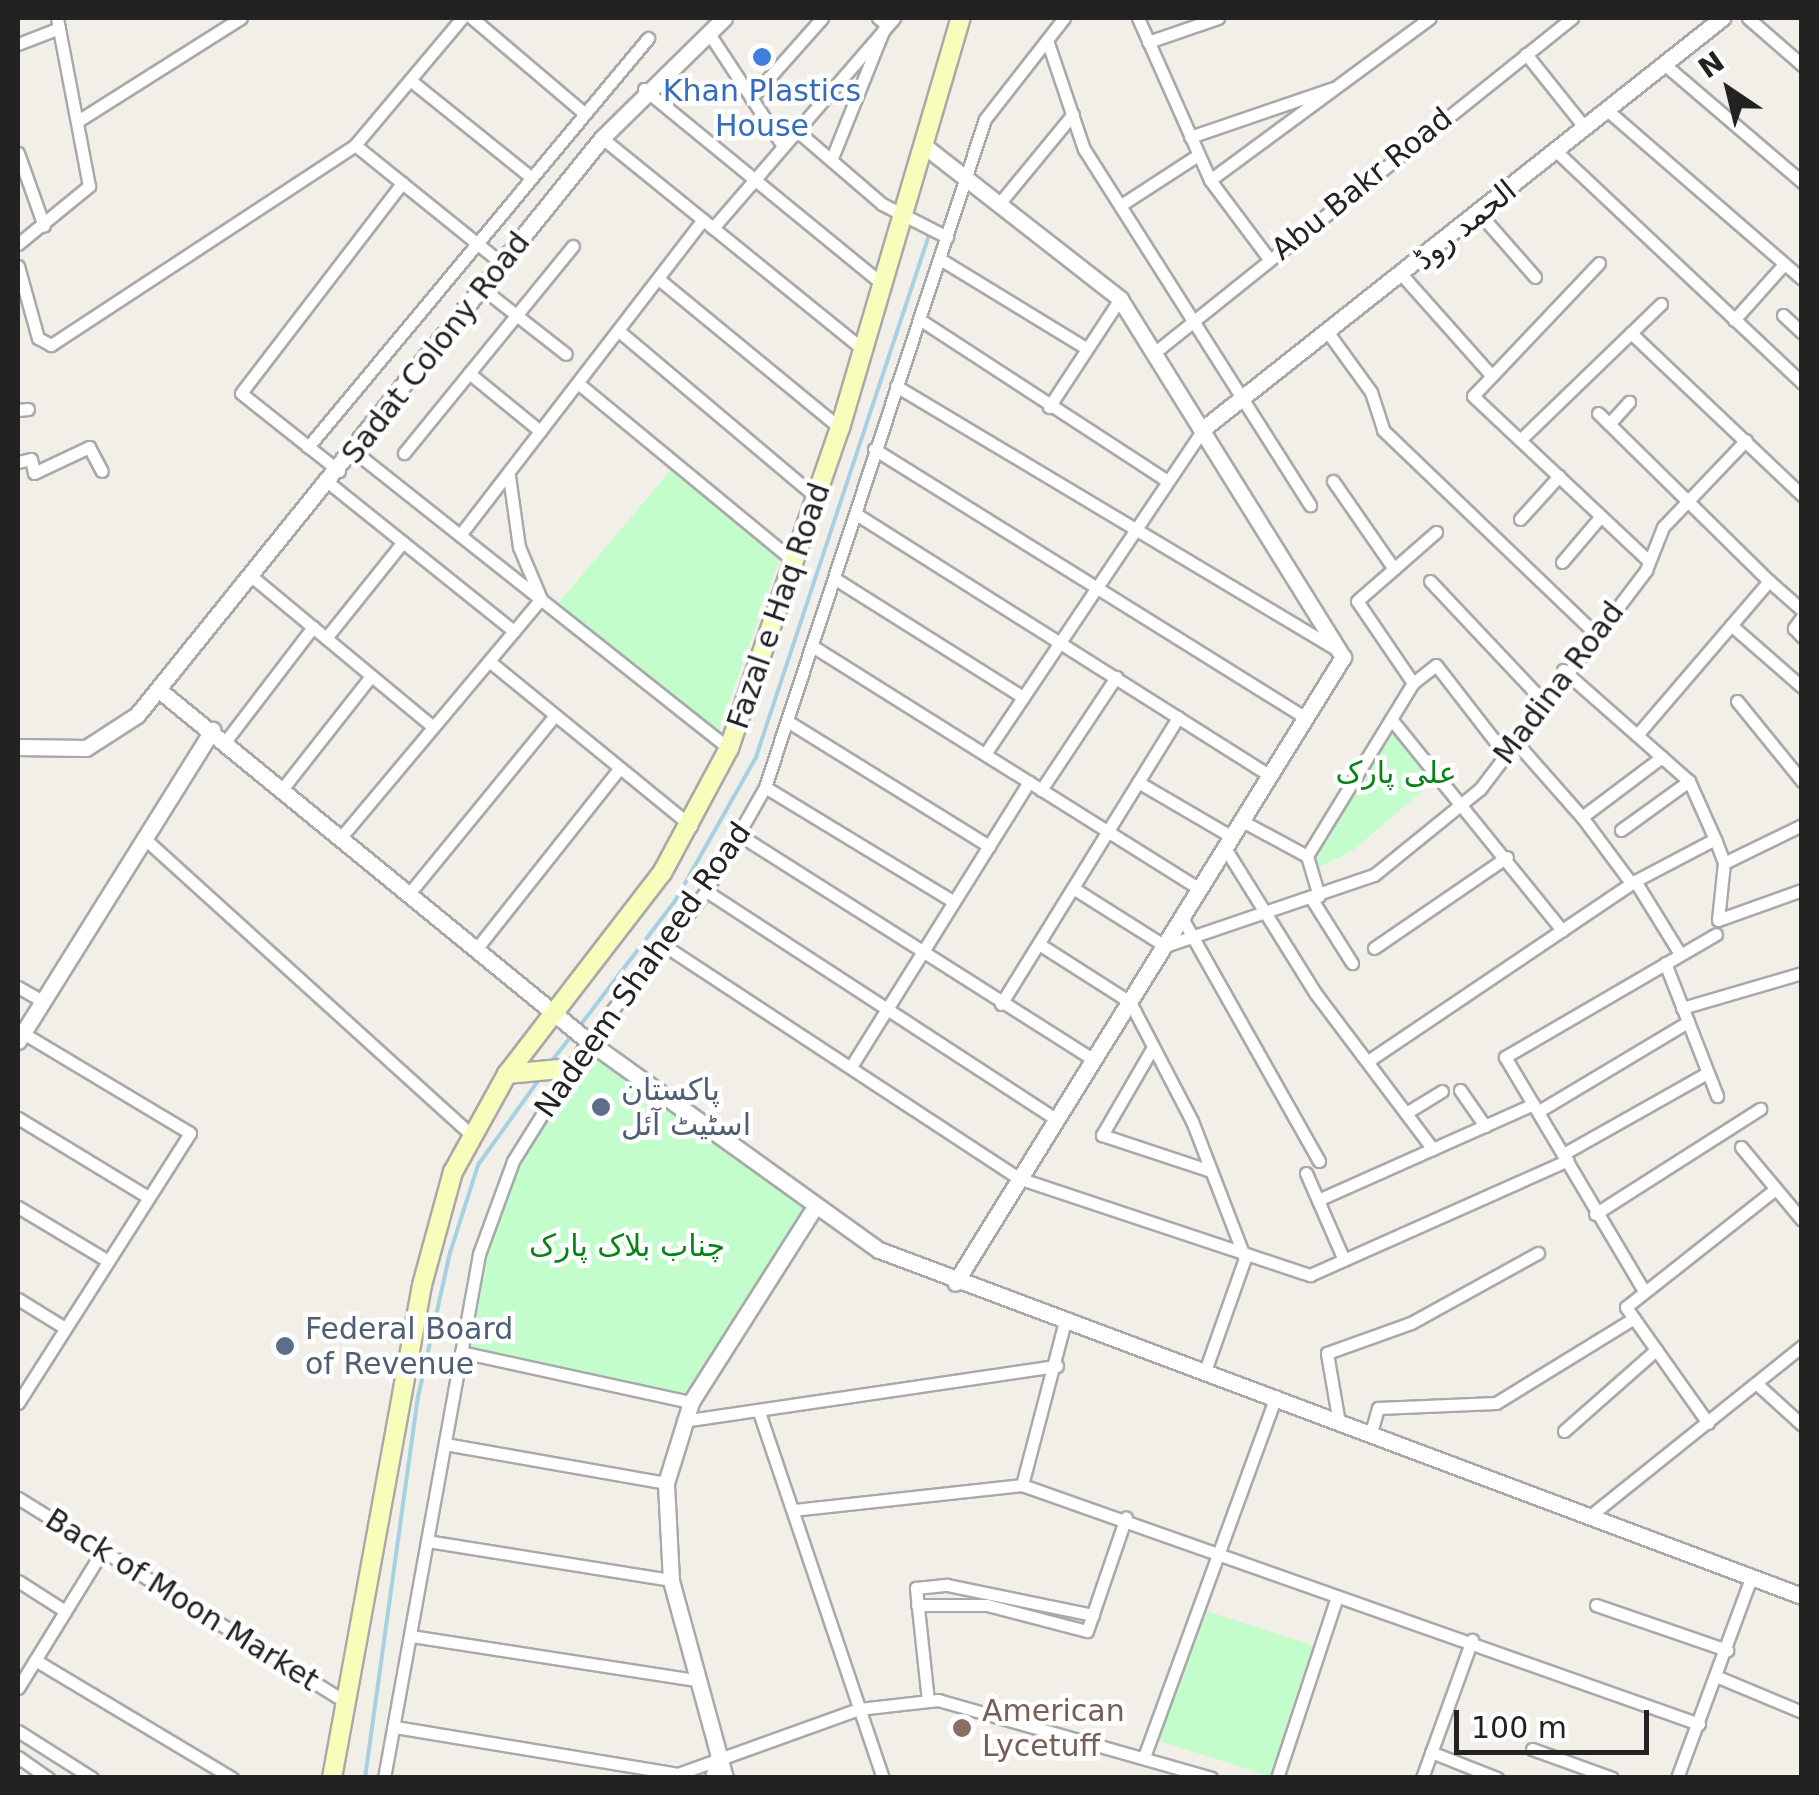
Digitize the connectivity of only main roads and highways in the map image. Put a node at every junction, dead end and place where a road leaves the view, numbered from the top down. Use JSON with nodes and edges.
{"nodes":[{"id":1,"x":961,"y":18,"type":"edge"},
{"id":2,"x":569,"y":1068,"type":"road end"},
{"id":3,"x":507,"y":1074,"type":"junction"},
{"id":4,"x":332,"y":1778,"type":"edge"}],
"edges":[{"from":1,"to":3,"type":"main road","name":"Fazal e Haq Road"},
{"from":2,"to":3,"type":"main road"},
{"from":3,"to":4,"type":"main road","name":"Fazal e Haq Road"}]}
